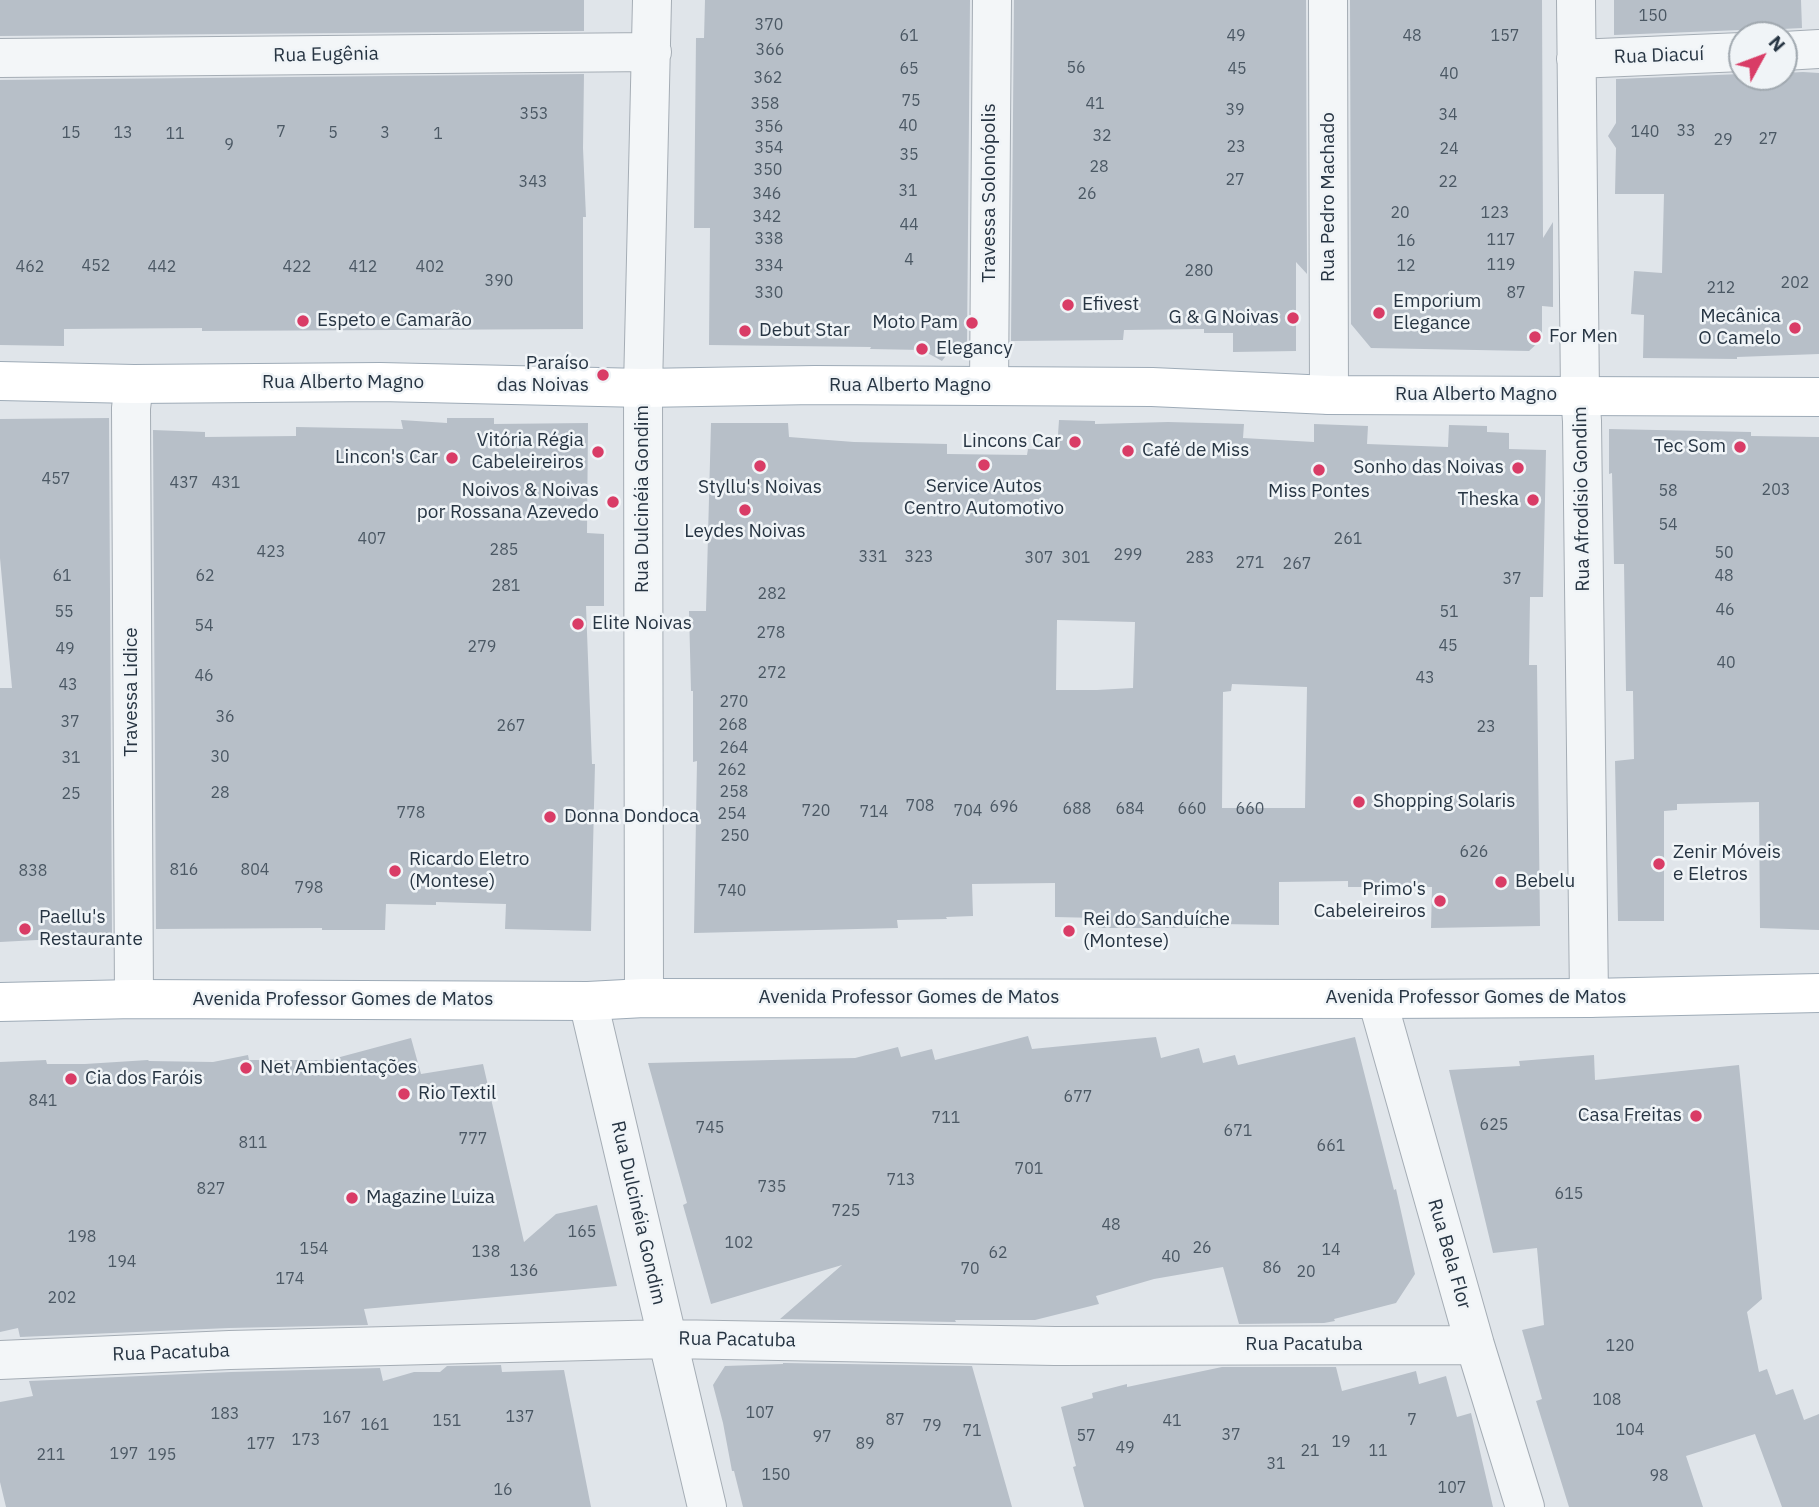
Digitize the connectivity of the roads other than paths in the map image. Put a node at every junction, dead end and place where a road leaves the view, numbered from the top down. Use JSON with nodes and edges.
{"nodes":[{"id":1,"x":652,"y":0,"type":"edge"},
{"id":2,"x":992,"y":0,"type":"edge"},
{"id":3,"x":1328,"y":0,"type":"edge"},
{"id":4,"x":1576,"y":0,"type":"edge"},
{"id":5,"x":1819,"y":49,"type":"edge"},
{"id":6,"x":1798,"y":50,"type":"edge"},
{"id":7,"x":652,"y":52,"type":"junction"},
{"id":8,"x":1728,"y":53,"type":"edge"},
{"id":9,"x":0,"y":58,"type":"edge"},
{"id":10,"x":1576,"y":59,"type":"junction"},
{"id":11,"x":0,"y":381,"type":"edge"},
{"id":12,"x":134,"y":384,"type":"junction"},
{"id":13,"x":989,"y":386,"type":"junction"},
{"id":14,"x":643,"y":388,"type":"junction"},
{"id":15,"x":1329,"y":395,"type":"junction"},
{"id":16,"x":1580,"y":396,"type":"junction"},
{"id":17,"x":1819,"y":397,"type":"edge"},
{"id":18,"x":1819,"y":993,"type":"edge"},
{"id":19,"x":644,"y":998,"type":"junction"},
{"id":20,"x":1588,"y":998,"type":"junction"},
{"id":21,"x":134,"y":999,"type":"junction"},
{"id":22,"x":1377,"y":999,"type":"junction"},
{"id":23,"x":587,"y":1001,"type":"junction"},
{"id":24,"x":0,"y":1002,"type":"edge"},
{"id":25,"x":668,"y":1339,"type":"junction"},
{"id":26,"x":1475,"y":1345,"type":"junction"},
{"id":27,"x":0,"y":1360,"type":"edge"},
{"id":28,"x":708,"y":1507,"type":"edge"},
{"id":29,"x":1525,"y":1507,"type":"edge"}],
"edges":[{"from":1,"to":7,"type":"street","name":"Rua Dulcinéia Gondim"},
{"from":2,"to":13,"type":"street","name":"Travessa Solonópolis"},
{"from":3,"to":15,"type":"street","name":"Rua Pedro Machado"},
{"from":4,"to":10,"type":"street","name":"Rua Afrodísio Gondim"},
{"from":5,"to":6,"type":"street"},
{"from":7,"to":9,"type":"street","name":"Rua Eugênia"},
{"from":7,"to":14,"type":"street","name":"Rua Dulcinéia Gondim"},
{"from":8,"to":10,"type":"street","name":"Rua Diacuí"},
{"from":10,"to":16,"type":"street","name":"Rua Afrodísio Gondim"},
{"from":11,"to":12,"type":"main road","name":"Rua Alberto Magno"},
{"from":12,"to":14,"type":"main road","name":"Rua Alberto Magno"},
{"from":12,"to":21,"type":"street","name":"Travessa Lidice"},
{"from":13,"to":14,"type":"main road","name":"Rua Alberto Magno"},
{"from":13,"to":15,"type":"main road","name":"Rua Alberto Magno"},
{"from":14,"to":19,"type":"street","name":"Rua Dulcinéia Gondim"},
{"from":15,"to":16,"type":"main road","name":"Rua Alberto Magno"},
{"from":16,"to":17,"type":"main road","name":"Rua Alberto Magno"},
{"from":16,"to":20,"type":"street","name":"Rua Afrodísio Gondim"},
{"from":18,"to":20,"type":"main road","name":"Avenida Professor Gomes de Matos"},
{"from":19,"to":22,"type":"main road","name":"Avenida Professor Gomes de Matos"},
{"from":19,"to":23,"type":"main road","name":"Avenida Professor Gomes de Matos"},
{"from":20,"to":22,"type":"main road","name":"Avenida Professor Gomes de Matos"},
{"from":21,"to":23,"type":"main road","name":"Avenida Professor Gomes de Matos"},
{"from":21,"to":24,"type":"main road","name":"Avenida Professor Gomes de Matos"},
{"from":22,"to":26,"type":"street","name":"Rua Bela Flor"},
{"from":23,"to":25,"type":"street","name":"Rua Dulcinéia Gondim"},
{"from":25,"to":26,"type":"street","name":"Rua Pacatuba"},
{"from":25,"to":27,"type":"street","name":"Rua Pacatuba"},
{"from":25,"to":28,"type":"street","name":"Rua Dulcinéia Gondim"},
{"from":26,"to":29,"type":"street","name":"Rua Bela Flor"}]}
